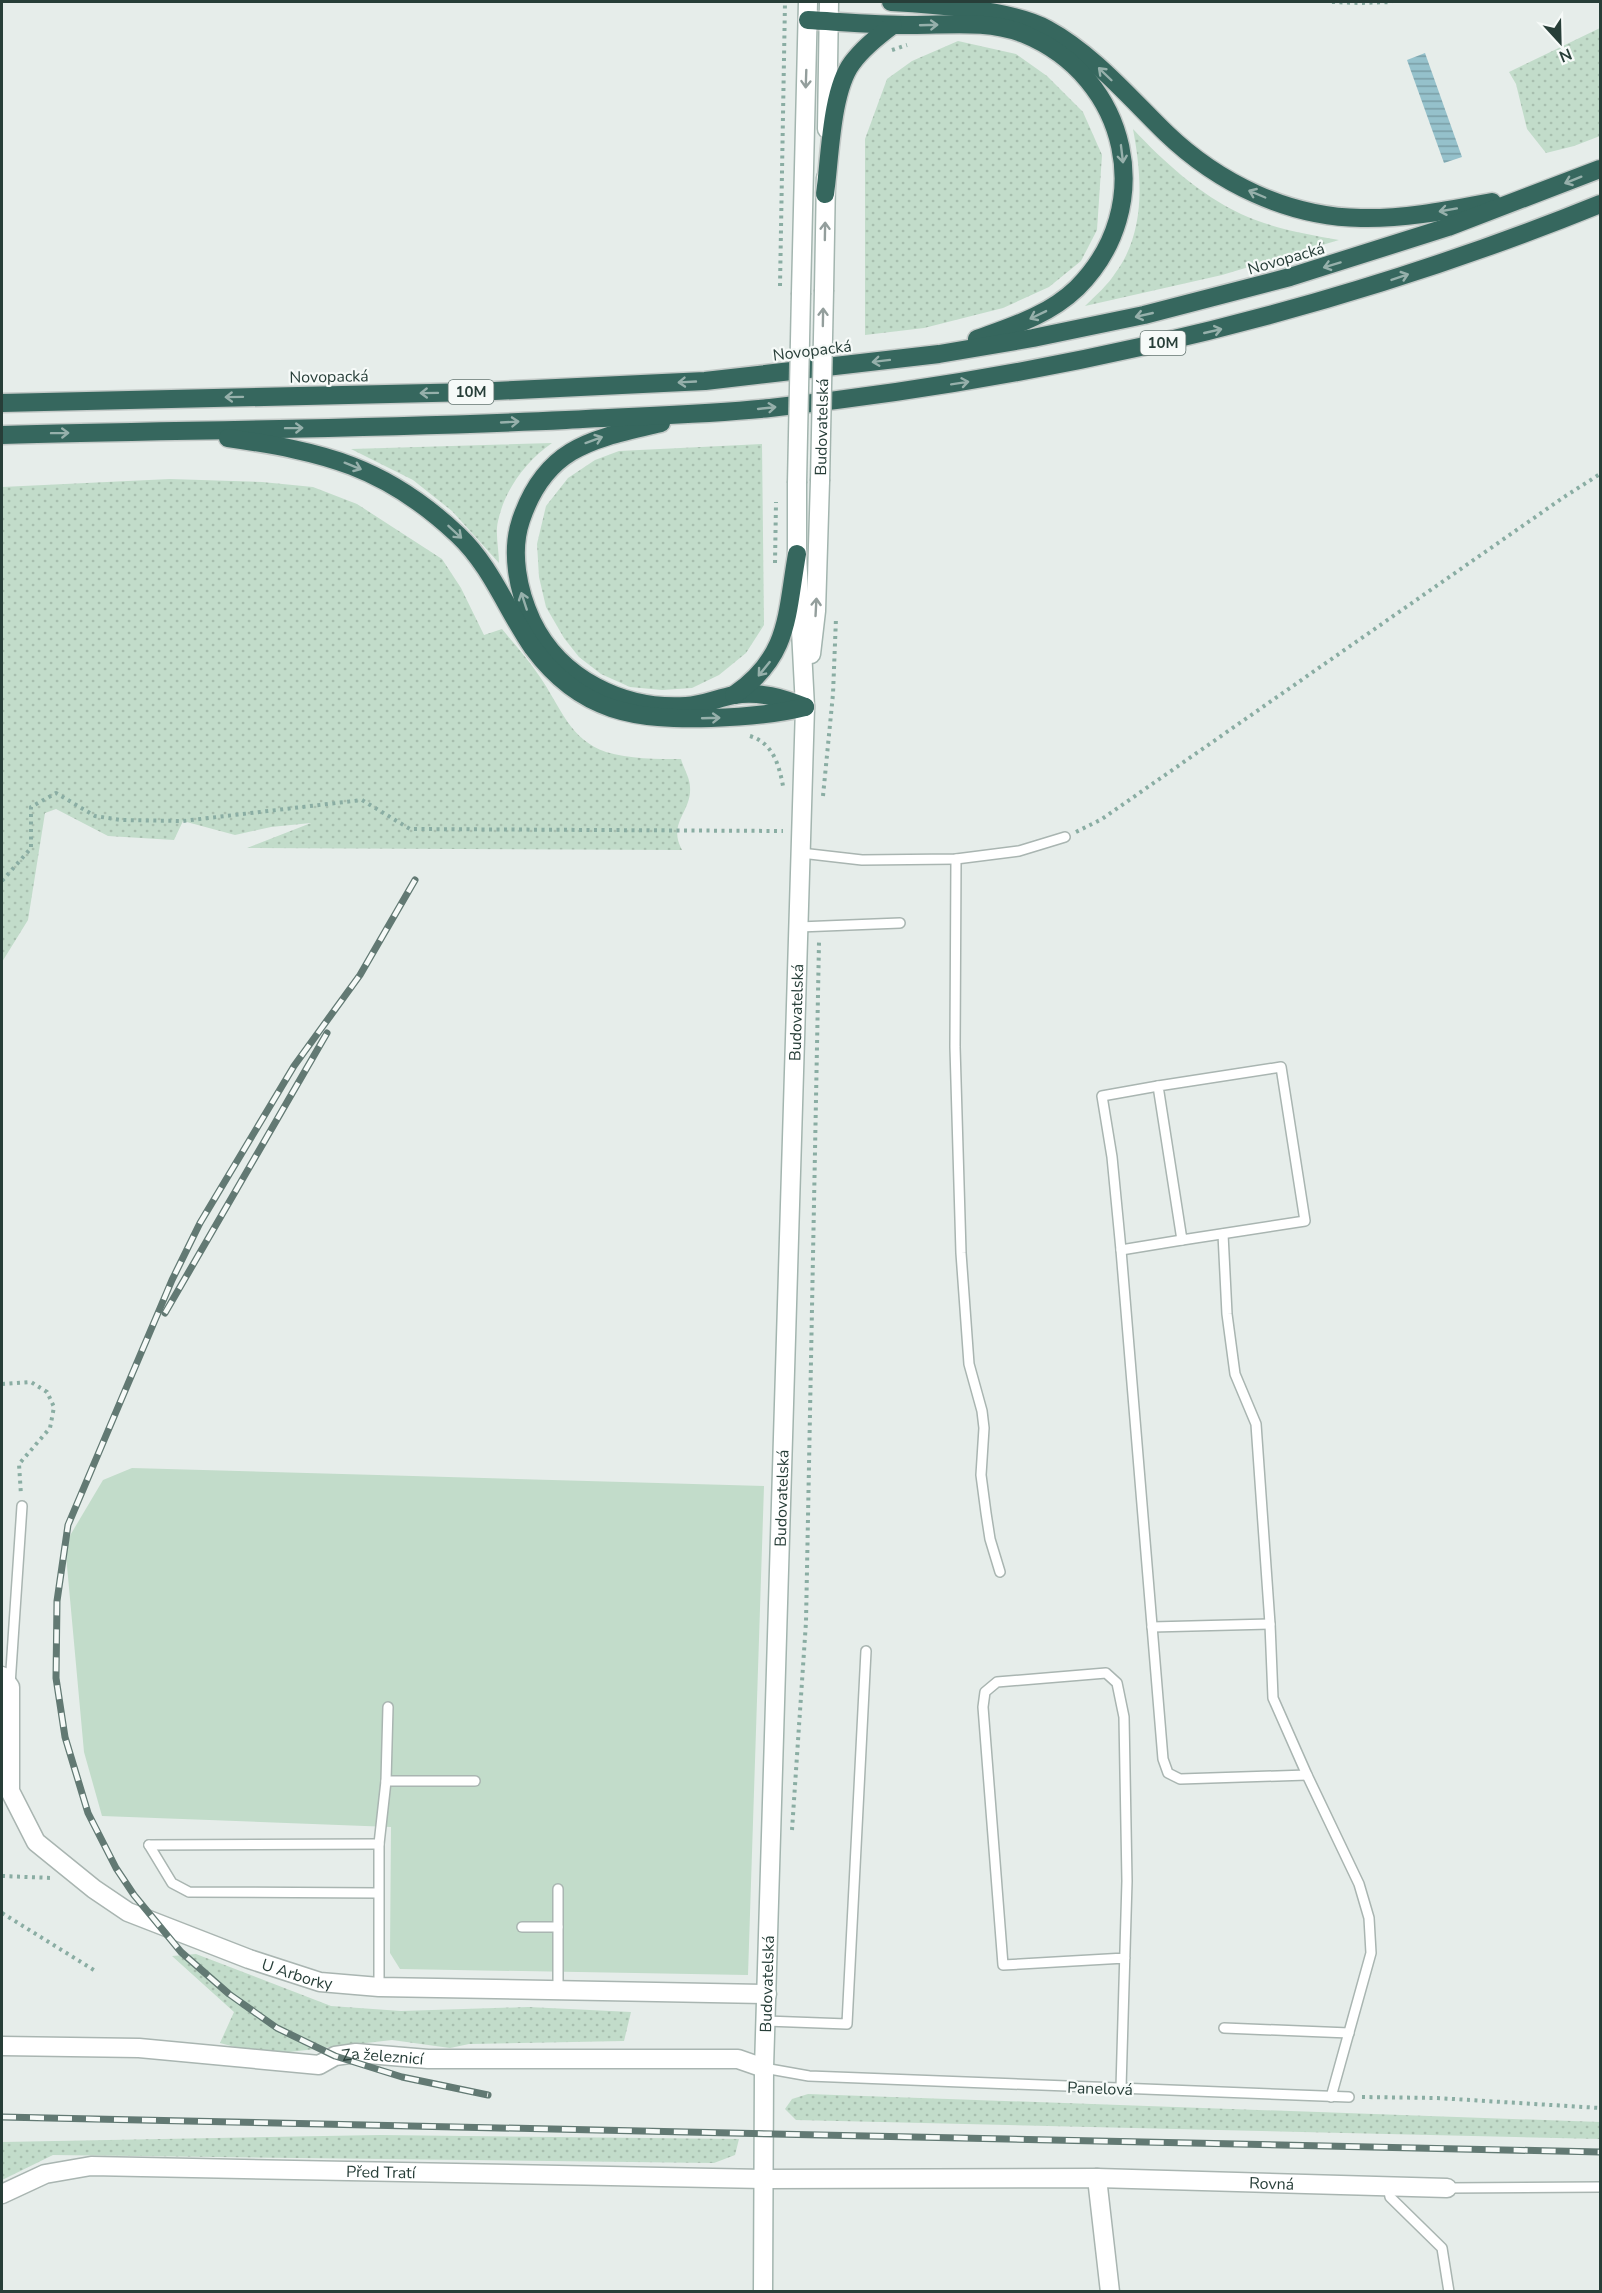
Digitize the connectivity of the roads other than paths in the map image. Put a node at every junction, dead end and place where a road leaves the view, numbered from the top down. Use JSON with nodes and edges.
{"nodes":[{"id":1,"x":808,"y":2,"type":"edge"},
{"id":2,"x":829,"y":2,"type":"edge"},
{"id":3,"x":891,"y":2,"type":"edge"},
{"id":4,"x":808,"y":20,"type":"junction"},
{"id":5,"x":828,"y":21,"type":"junction"},
{"id":6,"x":893,"y":25,"type":"junction"},
{"id":7,"x":1600,"y":169,"type":"edge"},
{"id":8,"x":1546,"y":191,"type":"junction"},
{"id":9,"x":825,"y":194,"type":"junction"},
{"id":10,"x":1600,"y":204,"type":"edge"},
{"id":11,"x":939,"y":354,"type":"junction"},
{"id":12,"x":2,"y":403,"type":"edge"},
{"id":13,"x":709,"y":413,"type":"junction"},
{"id":14,"x":173,"y":431,"type":"junction"},
{"id":15,"x":2,"y":435,"type":"edge"},
{"id":16,"x":797,"y":554,"type":"junction"},
{"id":17,"x":735,"y":695,"type":"junction"},
{"id":18,"x":805,"y":706,"type":"junction"},
{"id":19,"x":1065,"y":837,"type":"road end"},
{"id":20,"x":801,"y":853,"type":"junction"},
{"id":21,"x":956,"y":859,"type":"junction"},
{"id":22,"x":900,"y":923,"type":"dead end"},
{"id":23,"x":799,"y":927,"type":"junction"},
{"id":24,"x":1158,"y":1086,"type":"junction"},
{"id":25,"x":1223,"y":1234,"type":"junction"},
{"id":26,"x":1182,"y":1240,"type":"junction"},
{"id":27,"x":1121,"y":1250,"type":"junction"},
{"id":28,"x":22,"y":1506,"type":"road end"},
{"id":29,"x":1000,"y":1572,"type":"dead end"},
{"id":30,"x":1270,"y":1624,"type":"junction"},
{"id":31,"x":1152,"y":1627,"type":"junction"},
{"id":32,"x":866,"y":1652,"type":"dead end"},
{"id":33,"x":6,"y":1682,"type":"edge"},
{"id":34,"x":388,"y":1707,"type":"dead end"},
{"id":35,"x":1307,"y":1775,"type":"junction"},
{"id":36,"x":386,"y":1780,"type":"junction"},
{"id":37,"x":475,"y":1781,"type":"dead end"},
{"id":38,"x":379,"y":1844,"type":"junction"},
{"id":39,"x":558,"y":1889,"type":"dead end"},
{"id":40,"x":378,"y":1893,"type":"junction"},
{"id":41,"x":522,"y":1927,"type":"dead end"},
{"id":42,"x":558,"y":1927,"type":"junction"},
{"id":43,"x":1125,"y":1958,"type":"junction"},
{"id":44,"x":379,"y":1987,"type":"junction"},
{"id":45,"x":558,"y":1989,"type":"junction"},
{"id":46,"x":767,"y":1994,"type":"junction"},
{"id":47,"x":766,"y":2021,"type":"junction"},
{"id":48,"x":1224,"y":2028,"type":"dead end"},
{"id":49,"x":1349,"y":2033,"type":"junction"},
{"id":50,"x":2,"y":2046,"type":"edge"},
{"id":51,"x":765,"y":2068,"type":"junction"},
{"id":52,"x":1121,"y":2088,"type":"junction"},
{"id":53,"x":1331,"y":2097,"type":"junction"},
{"id":54,"x":1349,"y":2097,"type":"road end"},
{"id":55,"x":1097,"y":2178,"type":"junction"},
{"id":56,"x":764,"y":2179,"type":"junction"},
{"id":57,"x":1388,"y":2186,"type":"junction"},
{"id":58,"x":1600,"y":2187,"type":"edge"},
{"id":59,"x":1447,"y":2188,"type":"joint"},
{"id":60,"x":2,"y":2194,"type":"edge"},
{"id":61,"x":763,"y":2292,"type":"edge"},
{"id":62,"x":1110,"y":2292,"type":"edge"},
{"id":63,"x":1449,"y":2292,"type":"edge"}],
"edges":[{"from":1,"to":4,"type":"street","name":"Budovatelská"},
{"from":2,"to":5,"type":"street","name":"Budovatelská"},
{"from":8,"to":3,"type":"highway","one_way":true},
{"from":4,"to":5,"type":"highway"},
{"from":4,"to":16,"type":"street","name":"Budovatelská","one_way":true,"bridge":true},
{"from":5,"to":6,"type":"highway"},
{"from":5,"to":9,"type":"street","name":"Budovatelská"},
{"from":6,"to":9,"type":"highway"},
{"from":6,"to":11,"type":"highway","one_way":true},
{"from":7,"to":8,"type":"highway","name":"Novopacká","number":"10M","one_way":true},
{"from":8,"to":11,"type":"highway","name":"Novopacká","number":"10M","one_way":true},
{"from":18,"to":9,"type":"street","name":"Budovatelská","one_way":true,"bridge":true},
{"from":13,"to":10,"type":"highway","number":"10M","one_way":true},
{"from":11,"to":12,"type":"highway","name":"Novopacká","number":"10M","one_way":true},
{"from":14,"to":13,"type":"highway","number":"10M","one_way":true},
{"from":17,"to":13,"type":"highway","one_way":true},
{"from":15,"to":14,"type":"highway","number":"10M","one_way":true},
{"from":14,"to":18,"type":"highway","one_way":true},
{"from":16,"to":17,"type":"highway","one_way":true},
{"from":16,"to":18,"type":"street","name":"Budovatelská"},
{"from":17,"to":18,"type":"highway"},
{"from":18,"to":20,"type":"street","name":"Budovatelská"},
{"from":19,"to":21,"type":"lane"},
{"from":20,"to":21,"type":"lane"},
{"from":20,"to":23,"type":"street","name":"Budovatelská"},
{"from":21,"to":29,"type":"lane"},
{"from":22,"to":23,"type":"lane"},
{"from":23,"to":46,"type":"street","name":"Budovatelská"},
{"from":24,"to":25,"type":"lane"},
{"from":24,"to":26,"type":"lane"},
{"from":24,"to":27,"type":"lane"},
{"from":25,"to":26,"type":"lane"},
{"from":25,"to":30,"type":"lane"},
{"from":26,"to":27,"type":"lane"},
{"from":27,"to":31,"type":"lane"},
{"from":28,"to":33,"type":"lane"},
{"from":30,"to":31,"type":"lane"},
{"from":30,"to":35,"type":"lane"},
{"from":31,"to":35,"type":"lane"},
{"from":32,"to":47,"type":"lane"},
{"from":33,"to":44,"type":"street","name":"U Arborky"},
{"from":34,"to":36,"type":"lane"},
{"from":35,"to":49,"type":"lane"},
{"from":36,"to":37,"type":"lane"},
{"from":36,"to":38,"type":"lane"},
{"from":38,"to":40,"type":"lane"},
{"from":38,"to":40,"type":"lane"},
{"from":39,"to":42,"type":"lane"},
{"from":40,"to":44,"type":"lane"},
{"from":41,"to":42,"type":"lane"},
{"from":42,"to":45,"type":"lane"},
{"from":43,"to":43,"type":"lane"},
{"from":43,"to":52,"type":"lane"},
{"from":44,"to":45,"type":"street","name":"U Arborky"},
{"from":45,"to":46,"type":"street","name":"U Arborky"},
{"from":46,"to":47,"type":"street","name":"Budovatelská"},
{"from":47,"to":51,"type":"street","name":"Budovatelská"},
{"from":48,"to":49,"type":"lane"},
{"from":49,"to":53,"type":"lane"},
{"from":50,"to":51,"type":"street","name":"Za železnicí"},
{"from":51,"to":52,"type":"lane","name":"Panelová"},
{"from":51,"to":56,"type":"street","name":"Budovatelská"},
{"from":52,"to":53,"type":"lane","name":"Panelová"},
{"from":53,"to":54,"type":"lane","name":"Panelová"},
{"from":55,"to":56,"type":"street","name":"Rovná"},
{"from":55,"to":57,"type":"street","name":"Rovná"},
{"from":55,"to":62,"type":"street"},
{"from":56,"to":60,"type":"street","name":"Před Tratí"},
{"from":56,"to":61,"type":"street","name":"Budovatelská"},
{"from":57,"to":59,"type":"street","name":"Rovná"},
{"from":57,"to":63,"type":"lane"},
{"from":58,"to":59,"type":"lane"}]}
